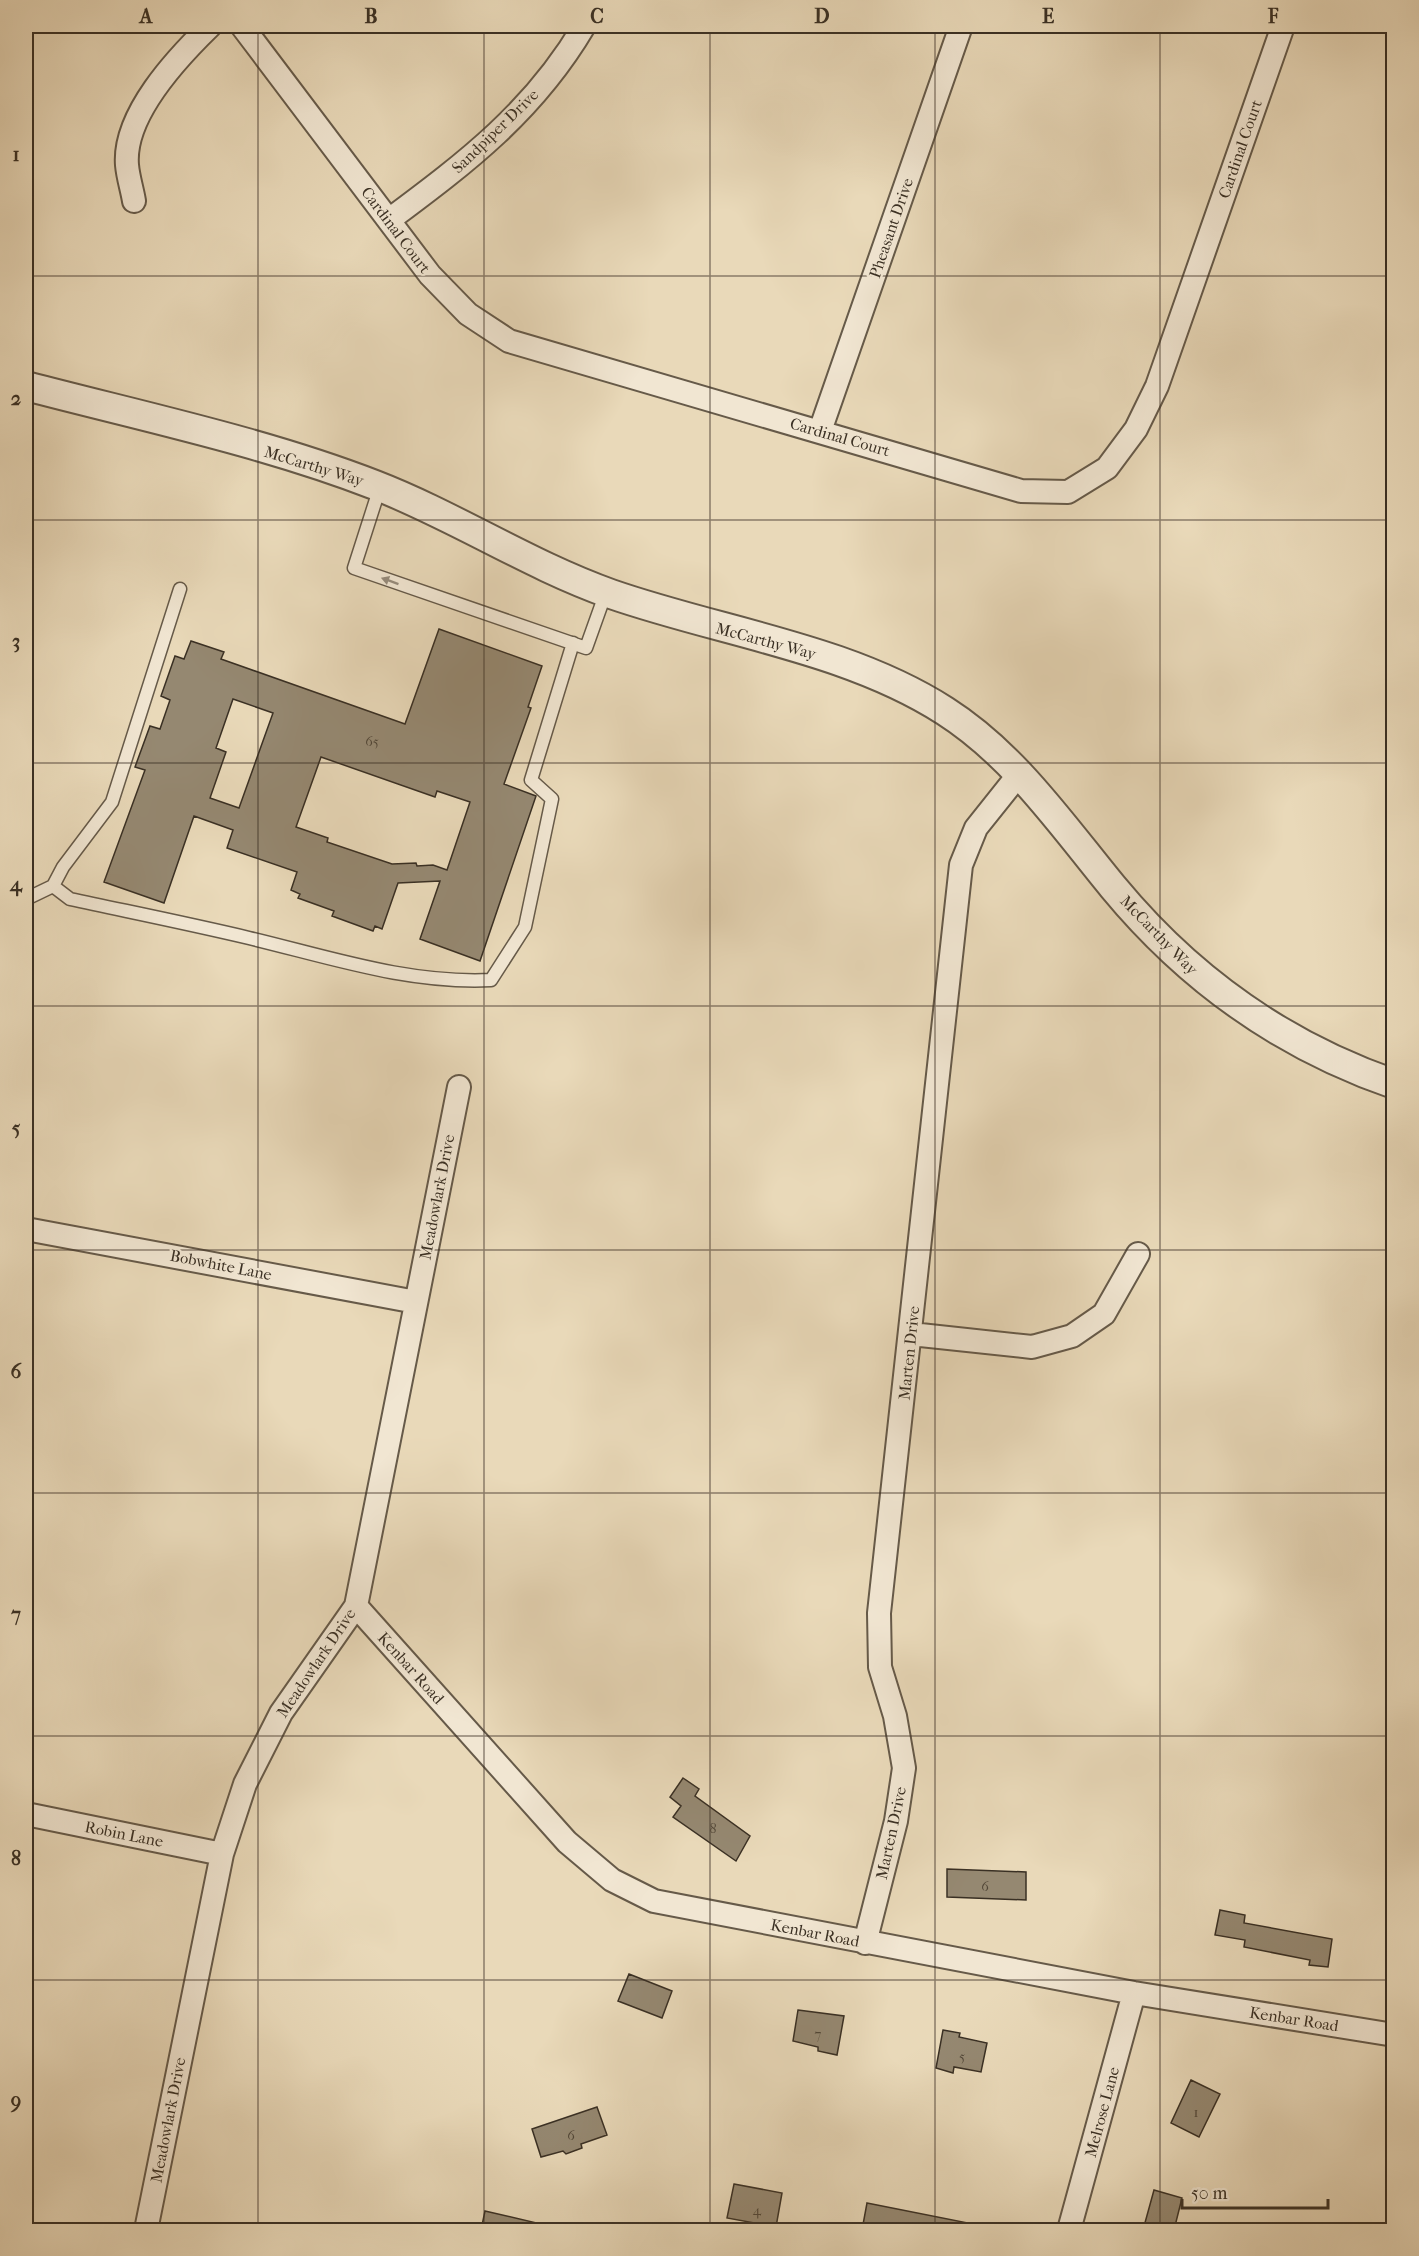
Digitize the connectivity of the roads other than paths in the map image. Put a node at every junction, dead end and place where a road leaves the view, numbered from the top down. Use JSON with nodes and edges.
{"nodes":[{"id":1,"x":210,"y":26,"type":"edge"},
{"id":2,"x":242,"y":26,"type":"edge"},
{"id":3,"x":584,"y":26,"type":"edge"},
{"id":4,"x":961,"y":26,"type":"edge"},
{"id":5,"x":1283,"y":26,"type":"edge"},
{"id":6,"x":134,"y":201,"type":"dead end"},
{"id":7,"x":389,"y":220,"type":"junction"},
{"id":8,"x":26,"y":386,"type":"edge"},
{"id":9,"x":820,"y":431,"type":"junction"},
{"id":10,"x":380,"y":487,"type":"junction"},
{"id":11,"x":180,"y":589,"type":"dead end"},
{"id":12,"x":606,"y":592,"type":"junction"},
{"id":13,"x":573,"y":643,"type":"junction"},
{"id":14,"x":1019,"y":774,"type":"junction"},
{"id":15,"x":54,"y":885,"type":"junction"},
{"id":16,"x":26,"y":899,"type":"edge"},
{"id":17,"x":1394,"y":1084,"type":"edge"},
{"id":18,"x":459,"y":1087,"type":"dead end"},
{"id":19,"x":26,"y":1229,"type":"edge"},
{"id":20,"x":1138,"y":1254,"type":"dead end"},
{"id":21,"x":416,"y":1302,"type":"junction"},
{"id":22,"x":911,"y":1334,"type":"junction"},
{"id":23,"x":356,"y":1606,"type":"junction"},
{"id":24,"x":26,"y":1814,"type":"edge"},
{"id":25,"x":222,"y":1854,"type":"junction"},
{"id":26,"x":865,"y":1943,"type":"junction"},
{"id":27,"x":1134,"y":1993,"type":"junction"},
{"id":28,"x":1394,"y":2035,"type":"edge"},
{"id":29,"x":146,"y":2230,"type":"edge"},
{"id":30,"x":1069,"y":2230,"type":"edge"}],
"edges":[{"from":1,"to":6,"type":"street"},
{"from":2,"to":7,"type":"street","name":"Cardinal Court"},
{"from":3,"to":7,"type":"street","name":"Sandpiper Drive"},
{"from":4,"to":9,"type":"street","name":"Pheasant Drive"},
{"from":5,"to":9,"type":"street","name":"Cardinal Court"},
{"from":7,"to":9,"type":"street","name":"Cardinal Court"},
{"from":8,"to":10,"type":"street","name":"McCarthy Way"},
{"from":10,"to":12,"type":"street","name":"McCarthy Way"},
{"from":13,"to":10,"type":"lane","one_way":true},
{"from":11,"to":15,"type":"lane"},
{"from":12,"to":13,"type":"lane"},
{"from":12,"to":14,"type":"street","name":"McCarthy Way"},
{"from":13,"to":15,"type":"lane"},
{"from":14,"to":17,"type":"street","name":"McCarthy Way"},
{"from":14,"to":22,"type":"street","name":"Marten Drive"},
{"from":15,"to":16,"type":"lane"},
{"from":18,"to":21,"type":"street","name":"Meadowlark Drive"},
{"from":19,"to":21,"type":"street","name":"Bobwhite Lane"},
{"from":20,"to":22,"type":"street"},
{"from":21,"to":23,"type":"street","name":"Meadowlark Drive"},
{"from":22,"to":26,"type":"street","name":"Marten Drive"},
{"from":23,"to":25,"type":"street","name":"Meadowlark Drive"},
{"from":23,"to":26,"type":"street","name":"Kenbar Road"},
{"from":24,"to":25,"type":"street","name":"Robin Lane"},
{"from":25,"to":29,"type":"street","name":"Meadowlark Drive"},
{"from":26,"to":27,"type":"street","name":"Kenbar Road"},
{"from":27,"to":28,"type":"street","name":"Kenbar Road"},
{"from":27,"to":30,"type":"street","name":"Melrose Lane"}]}
